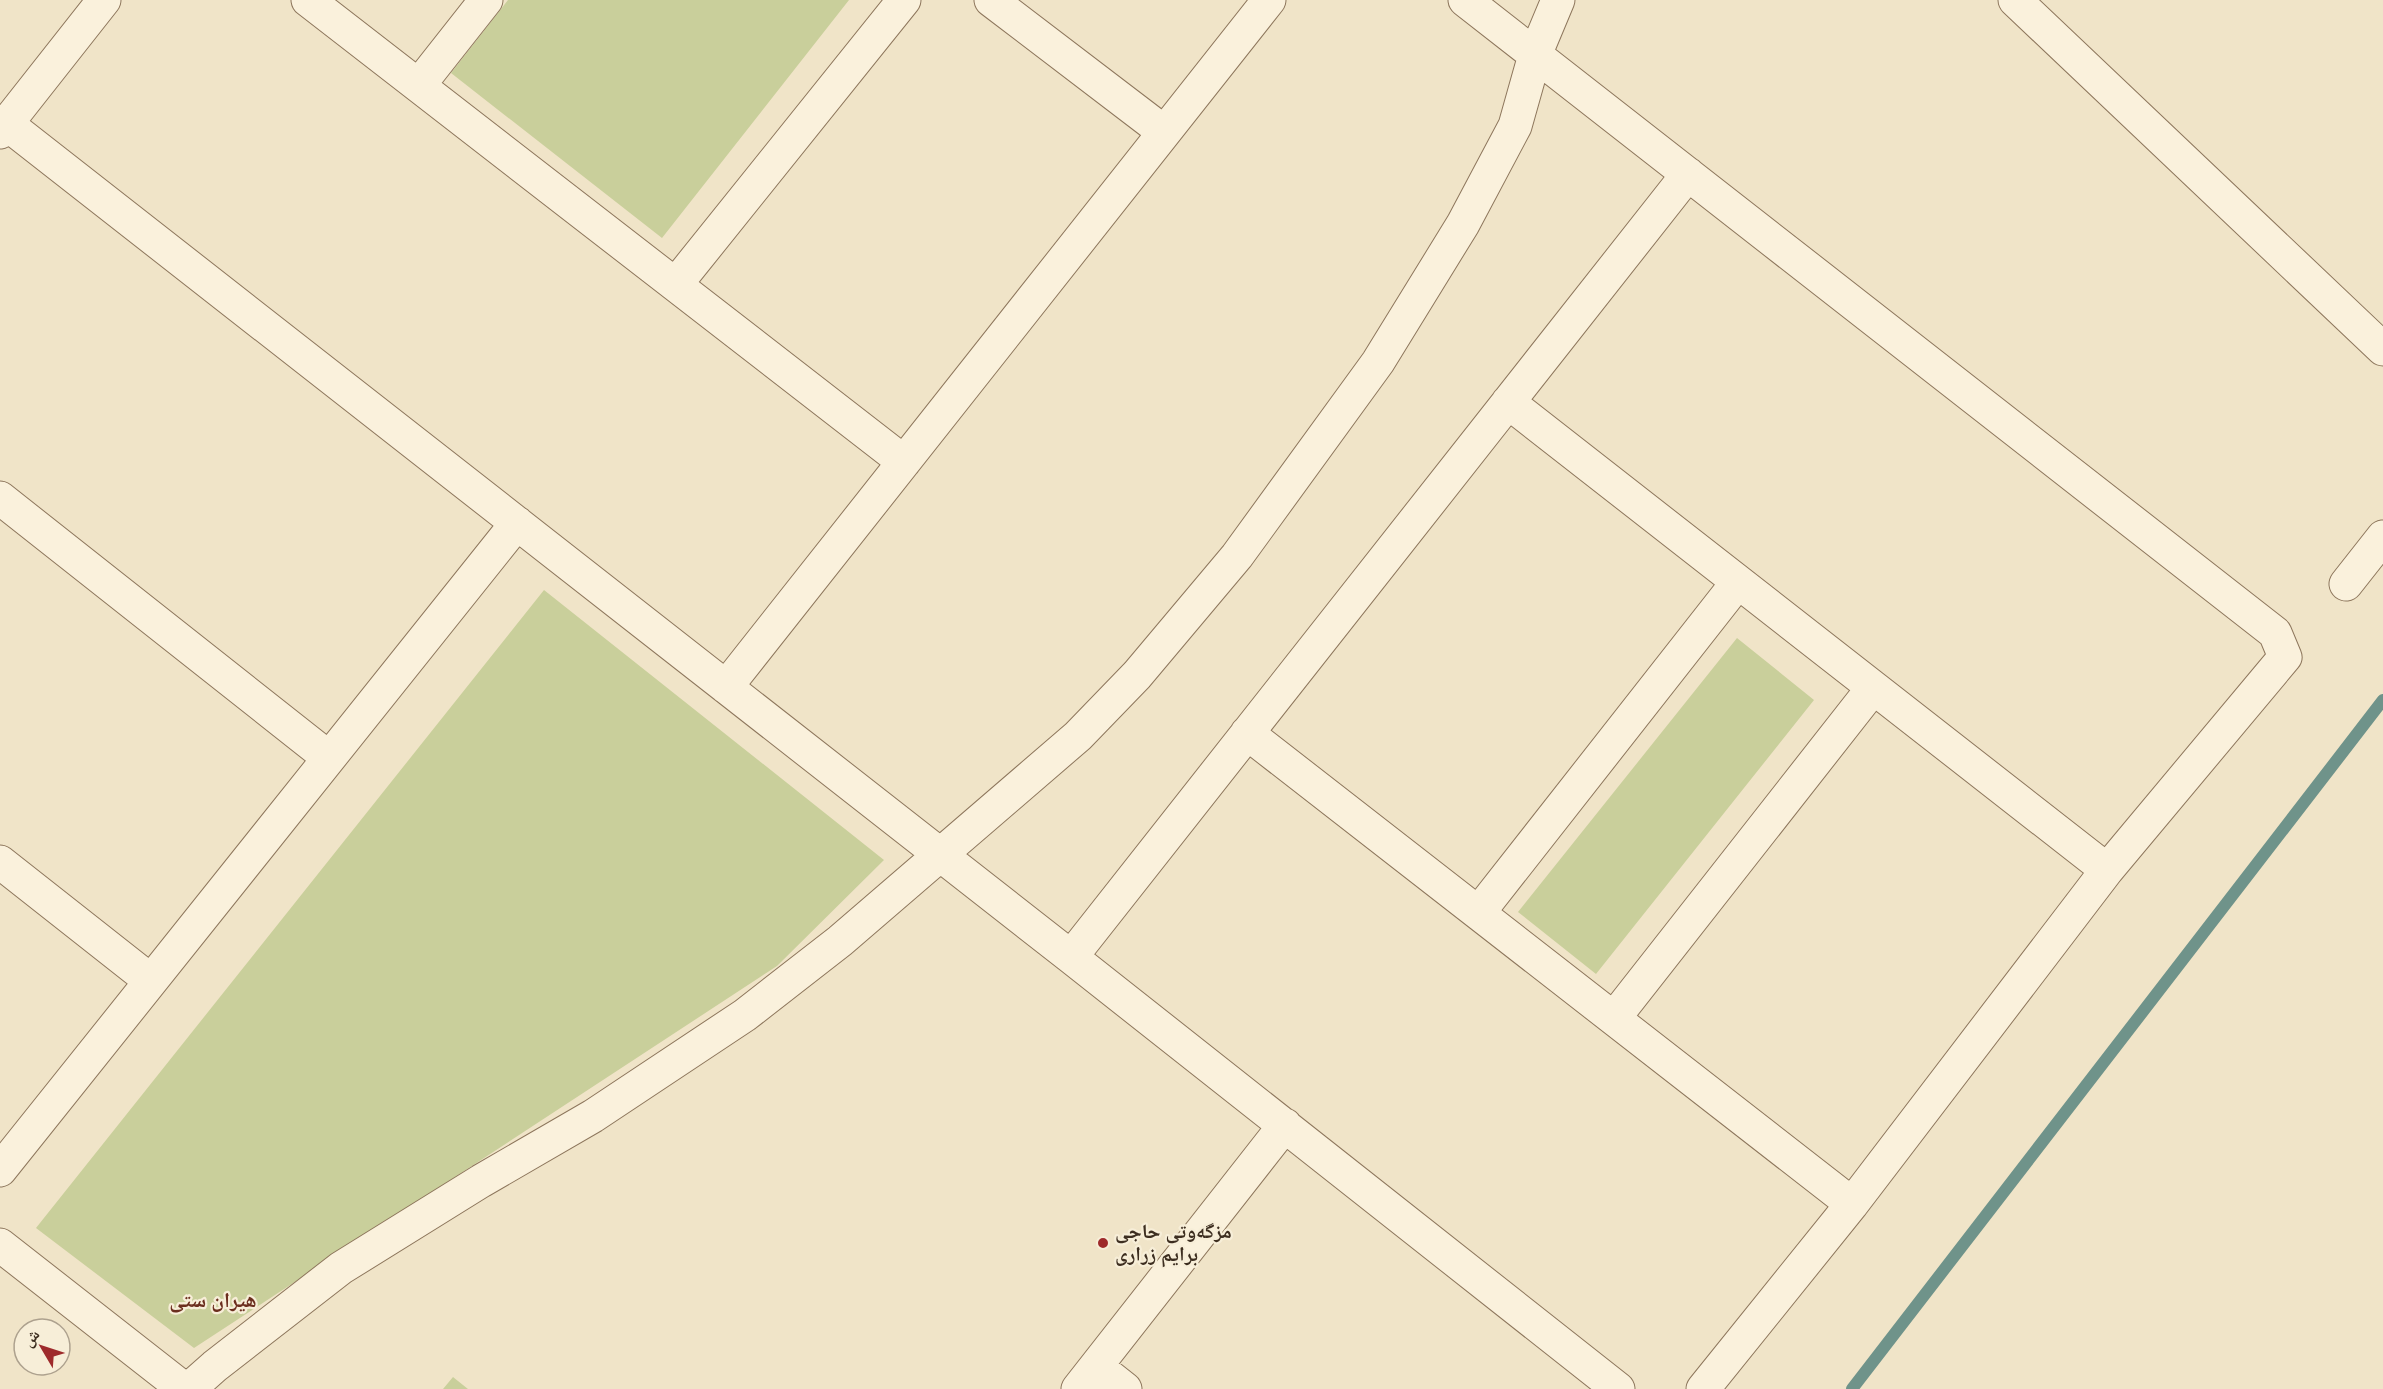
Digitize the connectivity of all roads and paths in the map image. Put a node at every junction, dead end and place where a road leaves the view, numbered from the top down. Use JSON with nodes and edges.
{"nodes":[{"id":1,"x":104,"y":0,"type":"edge"},
{"id":2,"x":308,"y":0,"type":"edge"},
{"id":3,"x":486,"y":0,"type":"edge"},
{"id":4,"x":904,"y":0,"type":"edge"},
{"id":5,"x":991,"y":0,"type":"edge"},
{"id":6,"x":1269,"y":0,"type":"edge"},
{"id":7,"x":1465,"y":0,"type":"edge"},
{"id":8,"x":1558,"y":0,"type":"edge"},
{"id":9,"x":2015,"y":0,"type":"edge"},
{"id":10,"x":1535,"y":55,"type":"junction"},
{"id":11,"x":419,"y":85,"type":"junction"},
{"id":12,"x":3,"y":128,"type":"edge"},
{"id":13,"x":1164,"y":132,"type":"junction"},
{"id":14,"x":1688,"y":174,"type":"junction"},
{"id":15,"x":675,"y":284,"type":"junction"},
{"id":16,"x":2383,"y":349,"type":"edge"},
{"id":17,"x":1508,"y":402,"type":"junction"},
{"id":18,"x":904,"y":462,"type":"junction"},
{"id":19,"x":0,"y":498,"type":"edge"},
{"id":20,"x":517,"y":523,"type":"junction"},
{"id":21,"x":2383,"y":537,"type":"edge"},
{"id":22,"x":1738,"y":582,"type":"junction"},
{"id":23,"x":2346,"y":584,"type":"dead end"},
{"id":24,"x":726,"y":687,"type":"junction"},
{"id":25,"x":1873,"y":688,"type":"junction"},
{"id":26,"x":1247,"y":733,"type":"junction"},
{"id":27,"x":329,"y":758,"type":"junction"},
{"id":28,"x":940,"y":855,"type":"junction"},
{"id":29,"x":0,"y":862,"type":"edge"},
{"id":30,"x":2107,"y":870,"type":"junction"},
{"id":31,"x":1479,"y":912,"type":"junction"},
{"id":32,"x":1071,"y":957,"type":"junction"},
{"id":33,"x":151,"y":981,"type":"junction"},
{"id":34,"x":1614,"y":1018,"type":"junction"},
{"id":35,"x":1285,"y":1125,"type":"junction"},
{"id":36,"x":0,"y":1170,"type":"edge"},
{"id":37,"x":1852,"y":1204,"type":"junction"},
{"id":38,"x":0,"y":1245,"type":"edge"},
{"id":39,"x":1087,"y":1378,"type":"edge"},
{"id":40,"x":184,"y":1389,"type":"edge"},
{"id":41,"x":189,"y":1389,"type":"edge"},
{"id":42,"x":1125,"y":1389,"type":"edge"},
{"id":43,"x":1618,"y":1389,"type":"edge"},
{"id":44,"x":1703,"y":1389,"type":"edge"}],
"edges":[{"from":1,"to":12,"type":"street"},
{"from":2,"to":11,"type":"street"},
{"from":3,"to":11,"type":"street"},
{"from":4,"to":15,"type":"street"},
{"from":5,"to":13,"type":"street"},
{"from":6,"to":13,"type":"street"},
{"from":7,"to":10,"type":"street"},
{"from":8,"to":10,"type":"street"},
{"from":9,"to":16,"type":"street"},
{"from":10,"to":14,"type":"street"},
{"from":10,"to":28,"type":"street"},
{"from":11,"to":15,"type":"street"},
{"from":12,"to":20,"type":"street"},
{"from":13,"to":18,"type":"street"},
{"from":14,"to":17,"type":"street"},
{"from":14,"to":30,"type":"street"},
{"from":15,"to":18,"type":"street"},
{"from":17,"to":22,"type":"street"},
{"from":17,"to":26,"type":"street"},
{"from":18,"to":24,"type":"street"},
{"from":19,"to":27,"type":"street"},
{"from":20,"to":24,"type":"street"},
{"from":20,"to":27,"type":"street"},
{"from":21,"to":23,"type":"street"},
{"from":22,"to":25,"type":"street"},
{"from":22,"to":31,"type":"street"},
{"from":24,"to":28,"type":"street"},
{"from":25,"to":30,"type":"street"},
{"from":25,"to":34,"type":"street"},
{"from":26,"to":31,"type":"street"},
{"from":26,"to":32,"type":"street"},
{"from":27,"to":33,"type":"street"},
{"from":28,"to":32,"type":"street"},
{"from":28,"to":41,"type":"street"},
{"from":29,"to":33,"type":"street"},
{"from":30,"to":37,"type":"street"},
{"from":31,"to":34,"type":"street"},
{"from":32,"to":35,"type":"street"},
{"from":33,"to":36,"type":"street"},
{"from":34,"to":37,"type":"street"},
{"from":35,"to":39,"type":"street"},
{"from":35,"to":43,"type":"street"},
{"from":37,"to":44,"type":"street"},
{"from":38,"to":40,"type":"street"},
{"from":39,"to":42,"type":"street"}]}
